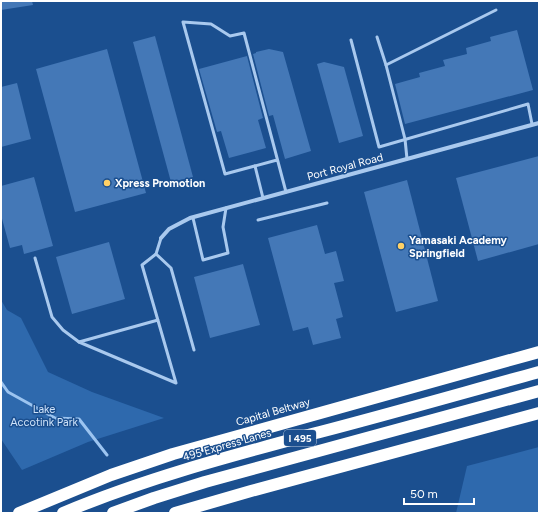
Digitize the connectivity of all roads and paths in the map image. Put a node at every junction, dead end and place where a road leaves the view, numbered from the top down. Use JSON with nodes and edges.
{"nodes":[{"id":1,"x":496,"y":10,"type":"dead end"},
{"id":2,"x":377,"y":37,"type":"dead end"},
{"id":3,"x":351,"y":40,"type":"dead end"},
{"id":4,"x":386,"y":65,"type":"junction"},
{"id":5,"x":539,"y":123,"type":"edge"},
{"id":6,"x":532,"y":124,"type":"junction"},
{"id":7,"x":405,"y":140,"type":"junction"},
{"id":8,"x":407,"y":159,"type":"junction"},
{"id":9,"x":277,"y":160,"type":"junction"},
{"id":10,"x":255,"y":166,"type":"junction"},
{"id":11,"x":286,"y":192,"type":"junction"},
{"id":12,"x":263,"y":198,"type":"junction"},
{"id":13,"x":327,"y":203,"type":"dead end"},
{"id":14,"x":226,"y":208,"type":"junction"},
{"id":15,"x":193,"y":218,"type":"junction"},
{"id":16,"x":258,"y":220,"type":"dead end"},
{"id":17,"x":162,"y":238,"type":"joint"},
{"id":18,"x":156,"y":254,"type":"junction"},
{"id":19,"x":35,"y":258,"type":"dead end"},
{"id":20,"x":158,"y":320,"type":"junction"},
{"id":21,"x":78,"y":342,"type":"junction"},
{"id":22,"x":194,"y":350,"type":"dead end"},
{"id":23,"x":539,"y":352,"type":"edge"},
{"id":24,"x":539,"y":372,"type":"edge"},
{"id":25,"x":539,"y":391,"type":"edge"},
{"id":26,"x":539,"y":413,"type":"edge"},
{"id":27,"x":539,"y":420,"type":"edge"},
{"id":28,"x":471,"y":431,"type":"junction"},
{"id":29,"x":19,"y":513,"type":"edge"},
{"id":30,"x":63,"y":513,"type":"edge"},
{"id":31,"x":113,"y":513,"type":"edge"},
{"id":32,"x":175,"y":513,"type":"edge"}],
"edges":[{"from":1,"to":4,"type":"lane"},
{"from":2,"to":4,"type":"lane"},
{"from":3,"to":7,"type":"lane"},
{"from":4,"to":7,"type":"lane"},
{"from":5,"to":6,"type":"street","name":"Port Royal Road"},
{"from":6,"to":7,"type":"lane"},
{"from":6,"to":8,"type":"street","name":"Port Royal Road"},
{"from":7,"to":8,"type":"lane"},
{"from":8,"to":11,"type":"street","name":"Port Royal Road"},
{"from":9,"to":10,"type":"lane"},
{"from":9,"to":10,"type":"lane"},
{"from":9,"to":11,"type":"lane"},
{"from":10,"to":12,"type":"lane"},
{"from":11,"to":12,"type":"street","name":"Port Royal Road"},
{"from":12,"to":14,"type":"street","name":"Port Royal Road"},
{"from":13,"to":16,"type":"lane"},
{"from":14,"to":15,"type":"street","name":"Port Royal Road"},
{"from":14,"to":15,"type":"lane"},
{"from":15,"to":17,"type":"street","name":"Port Royal Road"},
{"from":17,"to":18,"type":"lane"},
{"from":18,"to":20,"type":"lane"},
{"from":18,"to":22,"type":"lane"},
{"from":19,"to":21,"type":"lane"},
{"from":20,"to":21,"type":"lane"},
{"from":20,"to":21,"type":"lane"},
{"from":23,"to":29,"type":"highway","name":"Capital Beltway","number":"I 495"},
{"from":24,"to":30,"type":"highway","name":"495 Express Lanes","number":"I 495"},
{"from":25,"to":31,"type":"highway","number":"I 495"},
{"from":26,"to":28,"type":"highway"},
{"from":27,"to":28,"type":"highway"},
{"from":28,"to":32,"type":"highway"}]}
